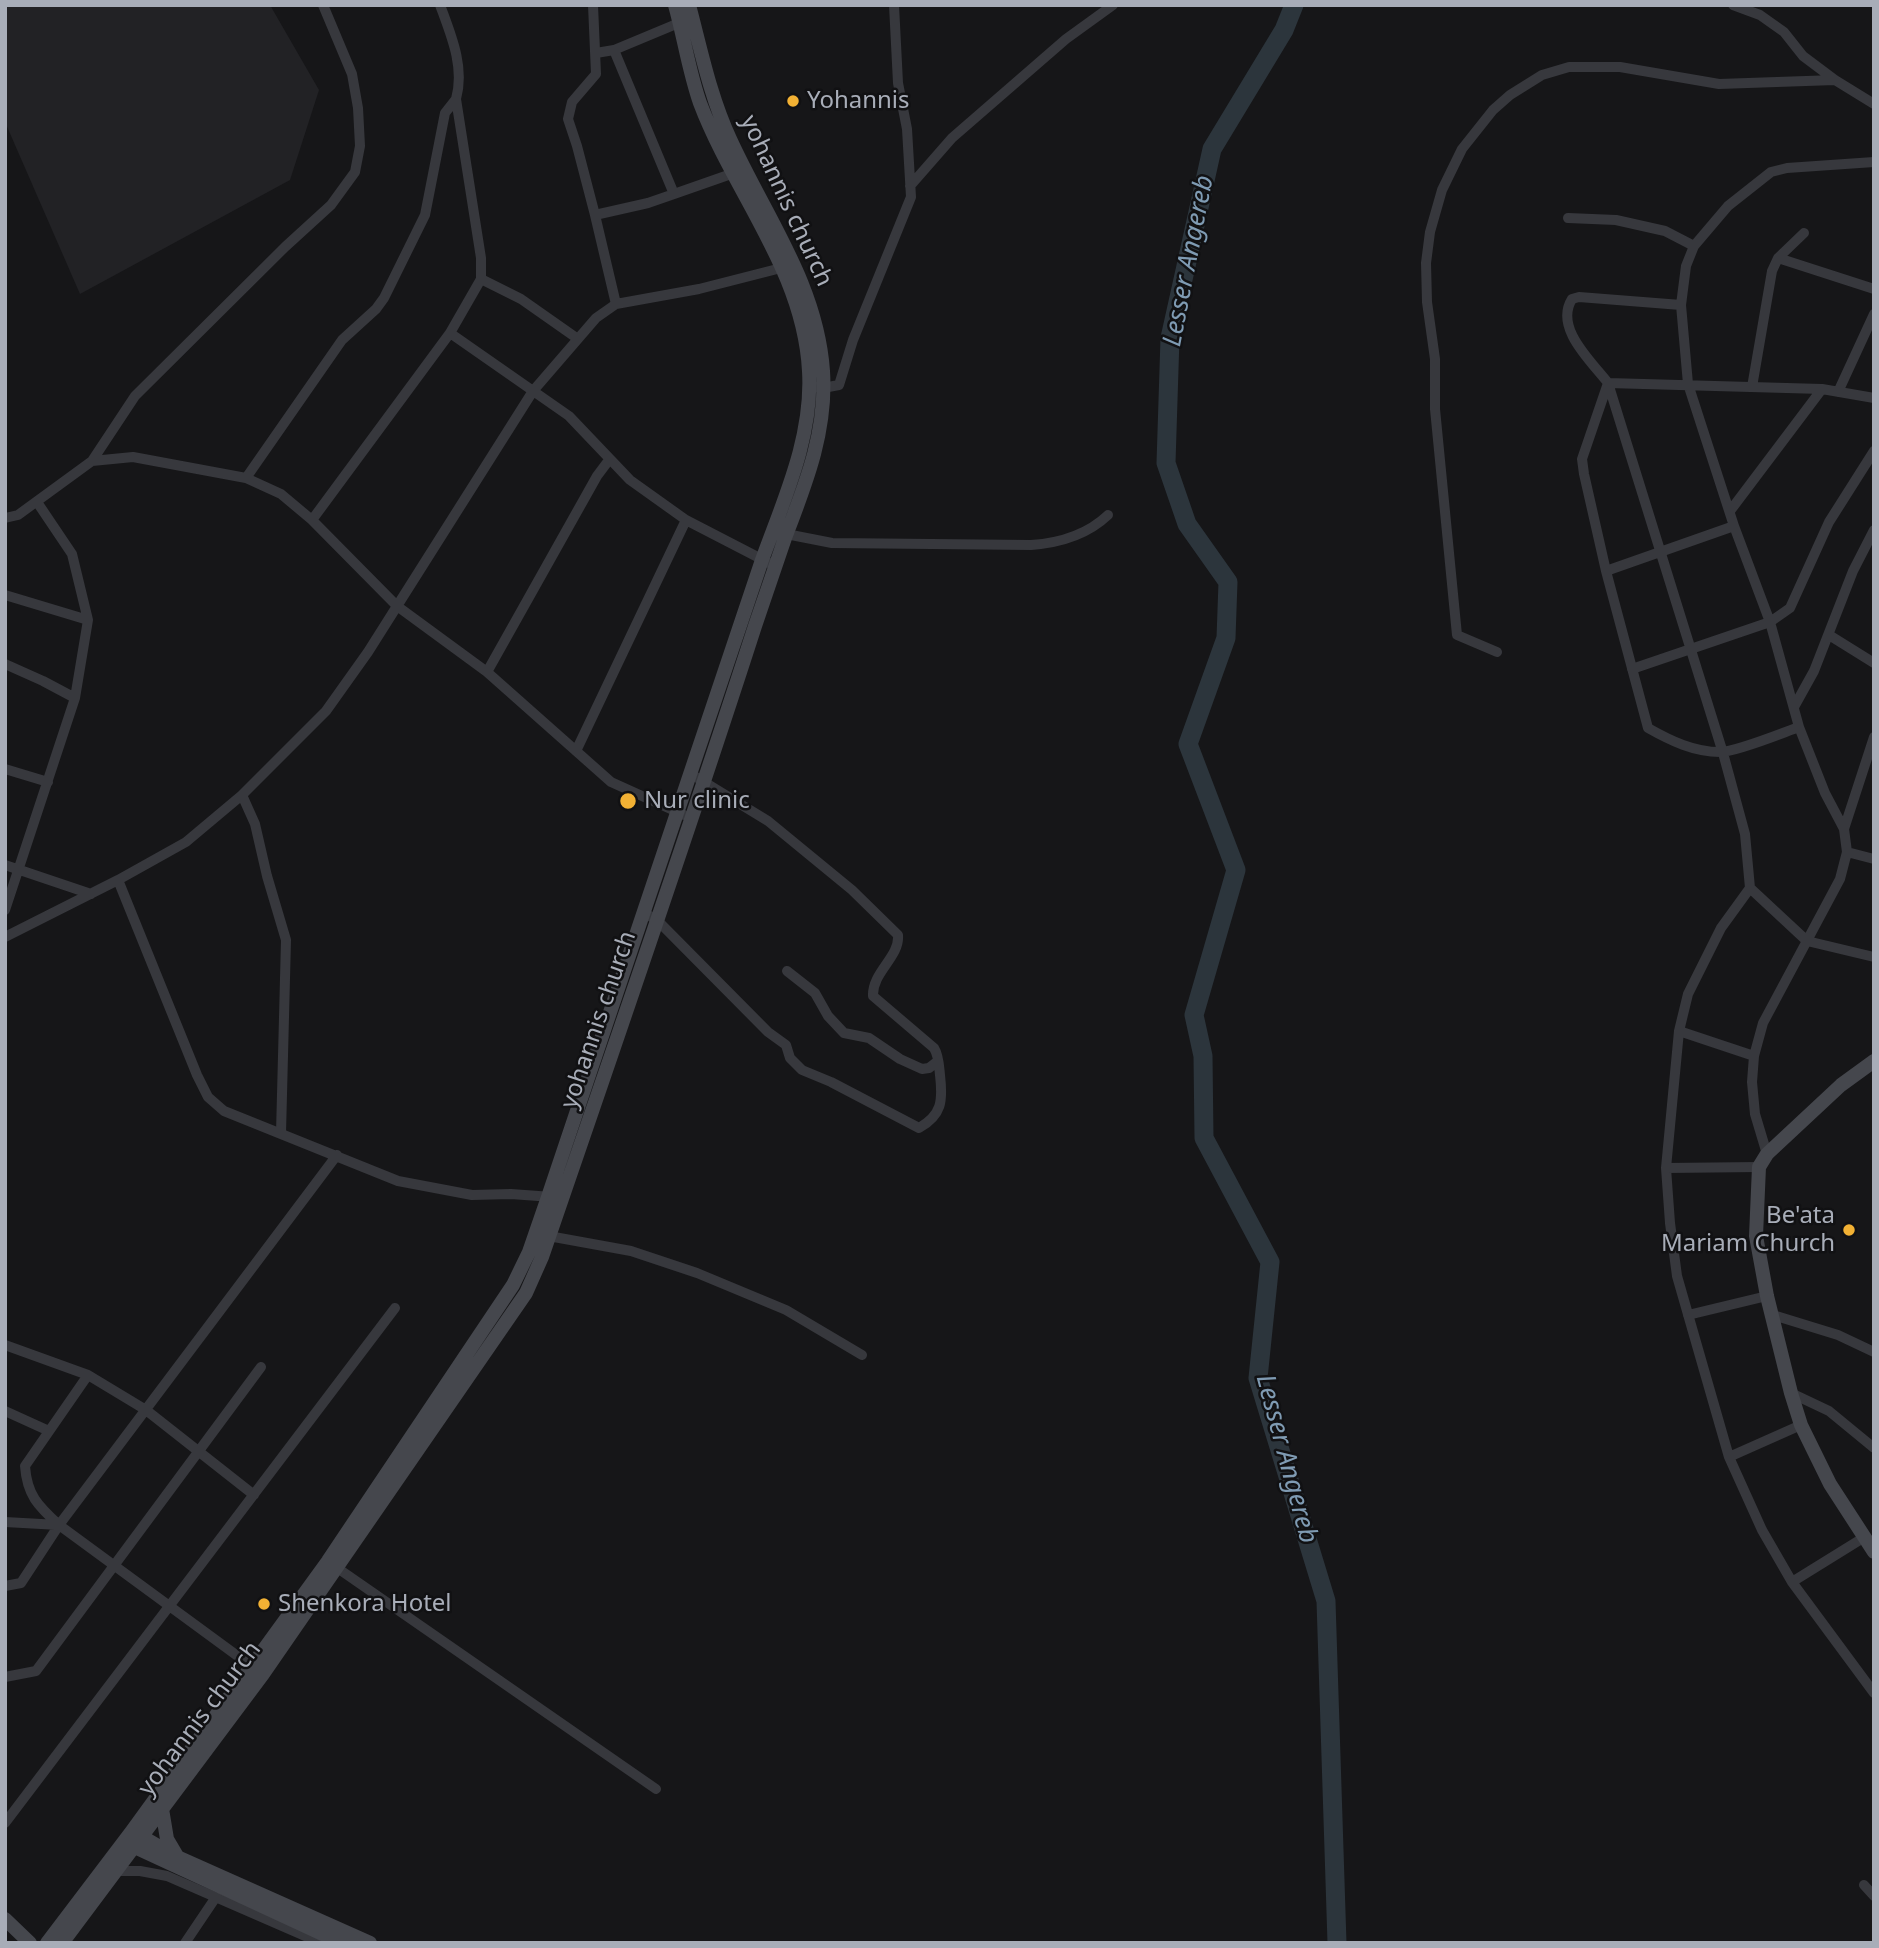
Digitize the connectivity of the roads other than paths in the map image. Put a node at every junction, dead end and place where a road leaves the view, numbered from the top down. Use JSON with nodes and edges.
{"nodes":[{"id":1,"x":323,"y":5,"type":"edge"},
{"id":2,"x":440,"y":5,"type":"edge"},
{"id":3,"x":593,"y":5,"type":"edge"},
{"id":4,"x":675,"y":5,"type":"edge"},
{"id":5,"x":894,"y":5,"type":"edge"},
{"id":6,"x":1113,"y":5,"type":"edge"},
{"id":7,"x":1733,"y":5,"type":"edge"},
{"id":8,"x":687,"y":15,"type":"edge"},
{"id":9,"x":614,"y":50,"type":"junction"},
{"id":10,"x":596,"y":53,"type":"junction"},
{"id":11,"x":1835,"y":80,"type":"junction"},
{"id":12,"x":456,"y":99,"type":"junction"},
{"id":13,"x":1874,"y":104,"type":"edge"},
{"id":14,"x":1874,"y":162,"type":"edge"},
{"id":15,"x":734,"y":173,"type":"junction"},
{"id":16,"x":910,"y":186,"type":"junction"},
{"id":17,"x":674,"y":194,"type":"junction"},
{"id":18,"x":595,"y":215,"type":"junction"},
{"id":19,"x":1568,"y":218,"type":"dead end"},
{"id":20,"x":1804,"y":233,"type":"dead end"},
{"id":21,"x":1694,"y":246,"type":"junction"},
{"id":22,"x":1778,"y":258,"type":"junction"},
{"id":23,"x":789,"y":266,"type":"junction"},
{"id":24,"x":481,"y":279,"type":"junction"},
{"id":25,"x":1874,"y":289,"type":"edge"},
{"id":26,"x":616,"y":304,"type":"junction"},
{"id":27,"x":1681,"y":305,"type":"junction"},
{"id":28,"x":1874,"y":314,"type":"edge"},
{"id":29,"x":450,"y":333,"type":"junction"},
{"id":30,"x":578,"y":339,"type":"junction"},
{"id":31,"x":1608,"y":383,"type":"junction"},
{"id":32,"x":1688,"y":384,"type":"junction"},
{"id":33,"x":816,"y":386,"type":"junction"},
{"id":34,"x":1752,"y":387,"type":"junction"},
{"id":35,"x":1822,"y":389,"type":"junction"},
{"id":36,"x":533,"y":391,"type":"junction"},
{"id":37,"x":1838,"y":392,"type":"junction"},
{"id":38,"x":1874,"y":398,"type":"edge"},
{"id":39,"x":1874,"y":451,"type":"edge"},
{"id":40,"x":609,"y":460,"type":"junction"},
{"id":41,"x":92,"y":461,"type":"junction"},
{"id":42,"x":246,"y":478,"type":"junction"},
{"id":43,"x":37,"y":502,"type":"junction"},
{"id":44,"x":1730,"y":511,"type":"junction"},
{"id":45,"x":1108,"y":515,"type":"dead end"},
{"id":46,"x":5,"y":518,"type":"edge"},
{"id":47,"x":312,"y":520,"type":"junction"},
{"id":48,"x":686,"y":520,"type":"junction"},
{"id":49,"x":1734,"y":526,"type":"junction"},
{"id":50,"x":1874,"y":530,"type":"edge"},
{"id":51,"x":780,"y":532,"type":"junction"},
{"id":52,"x":1661,"y":552,"type":"junction"},
{"id":53,"x":769,"y":563,"type":"junction"},
{"id":54,"x":1606,"y":571,"type":"junction"},
{"id":55,"x":5,"y":596,"type":"edge"},
{"id":56,"x":397,"y":606,"type":"junction"},
{"id":57,"x":88,"y":620,"type":"junction"},
{"id":58,"x":1770,"y":622,"type":"junction"},
{"id":59,"x":1829,"y":635,"type":"junction"},
{"id":60,"x":1691,"y":649,"type":"junction"},
{"id":61,"x":1497,"y":652,"type":"dead end"},
{"id":62,"x":1874,"y":663,"type":"edge"},
{"id":63,"x":5,"y":664,"type":"edge"},
{"id":64,"x":1632,"y":669,"type":"junction"},
{"id":65,"x":487,"y":672,"type":"junction"},
{"id":66,"x":75,"y":698,"type":"junction"},
{"id":67,"x":1794,"y":707,"type":"junction"},
{"id":68,"x":1799,"y":727,"type":"junction"},
{"id":69,"x":1874,"y":737,"type":"edge"},
{"id":70,"x":576,"y":751,"type":"junction"},
{"id":71,"x":1723,"y":753,"type":"junction"},
{"id":72,"x":5,"y":769,"type":"edge"},
{"id":73,"x":691,"y":774,"type":"junction"},
{"id":74,"x":48,"y":782,"type":"junction"},
{"id":75,"x":705,"y":782,"type":"junction"},
{"id":76,"x":242,"y":795,"type":"junction"},
{"id":77,"x":678,"y":813,"type":"junction"},
{"id":78,"x":693,"y":817,"type":"junction"},
{"id":79,"x":1844,"y":829,"type":"junction"},
{"id":80,"x":1847,"y":852,"type":"junction"},
{"id":81,"x":1874,"y":859,"type":"edge"},
{"id":82,"x":5,"y":865,"type":"edge"},
{"id":83,"x":19,"y":869,"type":"junction"},
{"id":84,"x":118,"y":880,"type":"junction"},
{"id":85,"x":1750,"y":888,"type":"junction"},
{"id":86,"x":91,"y":894,"type":"junction"},
{"id":87,"x":5,"y":910,"type":"edge"},
{"id":88,"x":650,"y":916,"type":"junction"},
{"id":89,"x":5,"y":937,"type":"edge"},
{"id":90,"x":1807,"y":941,"type":"junction"},
{"id":91,"x":1874,"y":957,"type":"edge"},
{"id":92,"x":787,"y":971,"type":"dead end"},
{"id":93,"x":1679,"y":1031,"type":"junction"},
{"id":94,"x":1754,"y":1056,"type":"junction"},
{"id":95,"x":938,"y":1061,"type":"junction"},
{"id":96,"x":1874,"y":1062,"type":"edge"},
{"id":97,"x":281,"y":1133,"type":"junction"},
{"id":98,"x":1767,"y":1154,"type":"junction"},
{"id":99,"x":337,"y":1155,"type":"junction"},
{"id":100,"x":1759,"y":1167,"type":"junction"},
{"id":101,"x":1666,"y":1168,"type":"junction"},
{"id":102,"x":563,"y":1196,"type":"junction"},
{"id":103,"x":548,"y":1197,"type":"junction"},
{"id":104,"x":542,"y":1234,"type":"junction"},
{"id":105,"x":1767,"y":1296,"type":"junction"},
{"id":106,"x":395,"y":1308,"type":"dead end"},
{"id":107,"x":1688,"y":1315,"type":"junction"},
{"id":108,"x":1773,"y":1315,"type":"junction"},
{"id":109,"x":5,"y":1345,"type":"edge"},
{"id":110,"x":1874,"y":1352,"type":"edge"},
{"id":111,"x":862,"y":1355,"type":"dead end"},
{"id":112,"x":261,"y":1367,"type":"dead end"},
{"id":113,"x":88,"y":1376,"type":"junction"},
{"id":114,"x":1791,"y":1393,"type":"junction"},
{"id":115,"x":146,"y":1410,"type":"junction"},
{"id":116,"x":5,"y":1411,"type":"edge"},
{"id":117,"x":1801,"y":1425,"type":"junction"},
{"id":118,"x":49,"y":1431,"type":"junction"},
{"id":119,"x":1874,"y":1448,"type":"edge"},
{"id":120,"x":197,"y":1452,"type":"junction"},
{"id":121,"x":1729,"y":1457,"type":"junction"},
{"id":122,"x":254,"y":1495,"type":"junction"},
{"id":123,"x":5,"y":1522,"type":"edge"},
{"id":124,"x":59,"y":1525,"type":"junction"},
{"id":125,"x":1863,"y":1538,"type":"junction"},
{"id":126,"x":1874,"y":1552,"type":"edge"},
{"id":127,"x":113,"y":1565,"type":"junction"},
{"id":128,"x":333,"y":1565,"type":"junction"},
{"id":129,"x":1792,"y":1582,"type":"junction"},
{"id":130,"x":5,"y":1586,"type":"edge"},
{"id":131,"x":169,"y":1605,"type":"junction"},
{"id":132,"x":258,"y":1671,"type":"junction"},
{"id":133,"x":5,"y":1677,"type":"edge"},
{"id":134,"x":1874,"y":1693,"type":"edge"},
{"id":135,"x":656,"y":1789,"type":"dead end"},
{"id":136,"x":162,"y":1809,"type":"junction"},
{"id":137,"x":5,"y":1823,"type":"edge"},
{"id":138,"x":133,"y":1839,"type":"junction"},
{"id":139,"x":177,"y":1857,"type":"junction"},
{"id":140,"x":117,"y":1871,"type":"junction"},
{"id":141,"x":1864,"y":1885,"type":"dead end"},
{"id":142,"x":1874,"y":1896,"type":"edge"},
{"id":143,"x":216,"y":1897,"type":"junction"},
{"id":144,"x":5,"y":1919,"type":"edge"},
{"id":145,"x":363,"y":1941,"type":"edge"},
{"id":146,"x":30,"y":1943,"type":"edge"},
{"id":147,"x":47,"y":1943,"type":"edge"},
{"id":148,"x":62,"y":1943,"type":"edge"},
{"id":149,"x":186,"y":1943,"type":"edge"},
{"id":150,"x":321,"y":1943,"type":"edge"},
{"id":151,"x":342,"y":1943,"type":"edge"}],
"edges":[{"from":1,"to":41,"type":"street"},
{"from":2,"to":12,"type":"street"},
{"from":3,"to":10,"type":"street"},
{"from":4,"to":8,"type":"street"},
{"from":5,"to":16,"type":"street"},
{"from":6,"to":16,"type":"street"},
{"from":7,"to":11,"type":"street"},
{"from":8,"to":9,"type":"street"},
{"from":8,"to":15,"type":"street"},
{"from":8,"to":23,"type":"street","name":"yohannis church"},
{"from":9,"to":10,"type":"street"},
{"from":9,"to":17,"type":"street"},
{"from":10,"to":18,"type":"street"},
{"from":11,"to":13,"type":"street"},
{"from":11,"to":61,"type":"street"},
{"from":12,"to":24,"type":"street"},
{"from":12,"to":42,"type":"street"},
{"from":14,"to":21,"type":"street"},
{"from":15,"to":17,"type":"street"},
{"from":15,"to":23,"type":"street"},
{"from":16,"to":33,"type":"street"},
{"from":17,"to":18,"type":"street"},
{"from":18,"to":26,"type":"street"},
{"from":19,"to":21,"type":"street"},
{"from":20,"to":22,"type":"street"},
{"from":21,"to":27,"type":"street"},
{"from":22,"to":25,"type":"street"},
{"from":22,"to":34,"type":"street"},
{"from":23,"to":26,"type":"street"},
{"from":23,"to":33,"type":"street"},
{"from":24,"to":29,"type":"street"},
{"from":24,"to":30,"type":"street"},
{"from":26,"to":30,"type":"street"},
{"from":27,"to":31,"type":"street"},
{"from":27,"to":32,"type":"street"},
{"from":28,"to":37,"type":"street"},
{"from":29,"to":36,"type":"street"},
{"from":29,"to":47,"type":"street"},
{"from":30,"to":36,"type":"street"},
{"from":31,"to":32,"type":"street"},
{"from":31,"to":52,"type":"street"},
{"from":31,"to":54,"type":"street"},
{"from":32,"to":34,"type":"street"},
{"from":32,"to":44,"type":"street"},
{"from":33,"to":51,"type":"street"},
{"from":34,"to":35,"type":"street"},
{"from":35,"to":37,"type":"street"},
{"from":35,"to":44,"type":"street"},
{"from":36,"to":40,"type":"street"},
{"from":36,"to":56,"type":"street"},
{"from":37,"to":38,"type":"street"},
{"from":39,"to":58,"type":"street"},
{"from":40,"to":48,"type":"street"},
{"from":40,"to":65,"type":"street"},
{"from":41,"to":42,"type":"street"},
{"from":41,"to":43,"type":"street"},
{"from":42,"to":47,"type":"street"},
{"from":43,"to":46,"type":"street"},
{"from":43,"to":57,"type":"street"},
{"from":44,"to":49,"type":"street"},
{"from":45,"to":51,"type":"street"},
{"from":47,"to":56,"type":"street"},
{"from":48,"to":53,"type":"street"},
{"from":48,"to":70,"type":"street"},
{"from":49,"to":52,"type":"street"},
{"from":49,"to":58,"type":"street"},
{"from":50,"to":59,"type":"street"},
{"from":51,"to":53,"type":"street"},
{"from":52,"to":54,"type":"street"},
{"from":52,"to":60,"type":"street"},
{"from":53,"to":73,"type":"street"},
{"from":53,"to":75,"type":"street","name":"yohannis church"},
{"from":54,"to":64,"type":"street"},
{"from":55,"to":57,"type":"street"},
{"from":56,"to":65,"type":"street"},
{"from":56,"to":76,"type":"street"},
{"from":57,"to":66,"type":"street"},
{"from":58,"to":60,"type":"street"},
{"from":58,"to":67,"type":"street"},
{"from":59,"to":62,"type":"street"},
{"from":59,"to":67,"type":"street"},
{"from":60,"to":64,"type":"street"},
{"from":60,"to":71,"type":"street"},
{"from":63,"to":66,"type":"street"},
{"from":64,"to":71,"type":"street"},
{"from":65,"to":70,"type":"street"},
{"from":66,"to":74,"type":"street"},
{"from":67,"to":68,"type":"street"},
{"from":68,"to":71,"type":"street"},
{"from":68,"to":79,"type":"street"},
{"from":69,"to":79,"type":"street"},
{"from":70,"to":77,"type":"street"},
{"from":71,"to":85,"type":"street"},
{"from":72,"to":74,"type":"street"},
{"from":73,"to":75,"type":"street"},
{"from":73,"to":77,"type":"street"},
{"from":74,"to":83,"type":"street"},
{"from":75,"to":78,"type":"street","name":"yohannis church"},
{"from":75,"to":95,"type":"street"},
{"from":76,"to":84,"type":"street"},
{"from":76,"to":97,"type":"street"},
{"from":77,"to":78,"type":"street"},
{"from":77,"to":88,"type":"street"},
{"from":78,"to":88,"type":"street","name":"yohannis church"},
{"from":79,"to":80,"type":"street"},
{"from":80,"to":81,"type":"street"},
{"from":80,"to":90,"type":"street"},
{"from":82,"to":83,"type":"street"},
{"from":83,"to":86,"type":"street"},
{"from":83,"to":87,"type":"street"},
{"from":84,"to":86,"type":"street"},
{"from":84,"to":97,"type":"street"},
{"from":85,"to":90,"type":"street"},
{"from":85,"to":93,"type":"street"},
{"from":86,"to":89,"type":"street"},
{"from":88,"to":95,"type":"street"},
{"from":88,"to":102,"type":"street","name":"yohannis church"},
{"from":88,"to":103,"type":"street"},
{"from":90,"to":91,"type":"street"},
{"from":90,"to":94,"type":"street"},
{"from":92,"to":95,"type":"street"},
{"from":93,"to":94,"type":"street"},
{"from":93,"to":101,"type":"street"},
{"from":94,"to":98,"type":"street"},
{"from":96,"to":98,"type":"street"},
{"from":97,"to":99,"type":"street"},
{"from":98,"to":100,"type":"street"},
{"from":99,"to":103,"type":"street"},
{"from":99,"to":115,"type":"street"},
{"from":100,"to":101,"type":"street"},
{"from":100,"to":105,"type":"street"},
{"from":101,"to":107,"type":"street"},
{"from":102,"to":103,"type":"street"},
{"from":102,"to":104,"type":"street","name":"yohannis church"},
{"from":103,"to":104,"type":"street"},
{"from":104,"to":111,"type":"street"},
{"from":104,"to":128,"type":"street"},
{"from":105,"to":107,"type":"street"},
{"from":105,"to":108,"type":"street"},
{"from":106,"to":122,"type":"street"},
{"from":107,"to":121,"type":"street"},
{"from":108,"to":110,"type":"street"},
{"from":108,"to":114,"type":"street"},
{"from":109,"to":113,"type":"street"},
{"from":112,"to":120,"type":"street"},
{"from":113,"to":115,"type":"street"},
{"from":113,"to":118,"type":"street"},
{"from":114,"to":117,"type":"street"},
{"from":114,"to":119,"type":"street"},
{"from":115,"to":120,"type":"street"},
{"from":115,"to":124,"type":"street"},
{"from":116,"to":118,"type":"street"},
{"from":117,"to":121,"type":"street"},
{"from":117,"to":125,"type":"street"},
{"from":118,"to":124,"type":"street"},
{"from":120,"to":122,"type":"street"},
{"from":120,"to":127,"type":"street"},
{"from":121,"to":129,"type":"street"},
{"from":122,"to":131,"type":"street"},
{"from":123,"to":124,"type":"street"},
{"from":124,"to":127,"type":"street"},
{"from":124,"to":130,"type":"street"},
{"from":125,"to":126,"type":"street"},
{"from":125,"to":129,"type":"street"},
{"from":127,"to":131,"type":"street"},
{"from":127,"to":133,"type":"street"},
{"from":128,"to":132,"type":"street"},
{"from":128,"to":135,"type":"street"},
{"from":129,"to":134,"type":"street"},
{"from":131,"to":132,"type":"street"},
{"from":131,"to":137,"type":"street"},
{"from":132,"to":136,"type":"street","name":"yohannis church"},
{"from":132,"to":138,"type":"street"},
{"from":136,"to":138,"type":"street","name":"yohannis church"},
{"from":136,"to":139,"type":"street"},
{"from":138,"to":139,"type":"street"},
{"from":138,"to":140,"type":"street","name":"yohannis church"},
{"from":138,"to":147,"type":"street"},
{"from":138,"to":151,"type":"street"},
{"from":139,"to":145,"type":"street"},
{"from":140,"to":143,"type":"street"},
{"from":140,"to":148,"type":"street","name":"yohannis church"},
{"from":141,"to":142,"type":"street"},
{"from":143,"to":149,"type":"street"},
{"from":143,"to":150,"type":"street"},
{"from":144,"to":146,"type":"street"}]}
